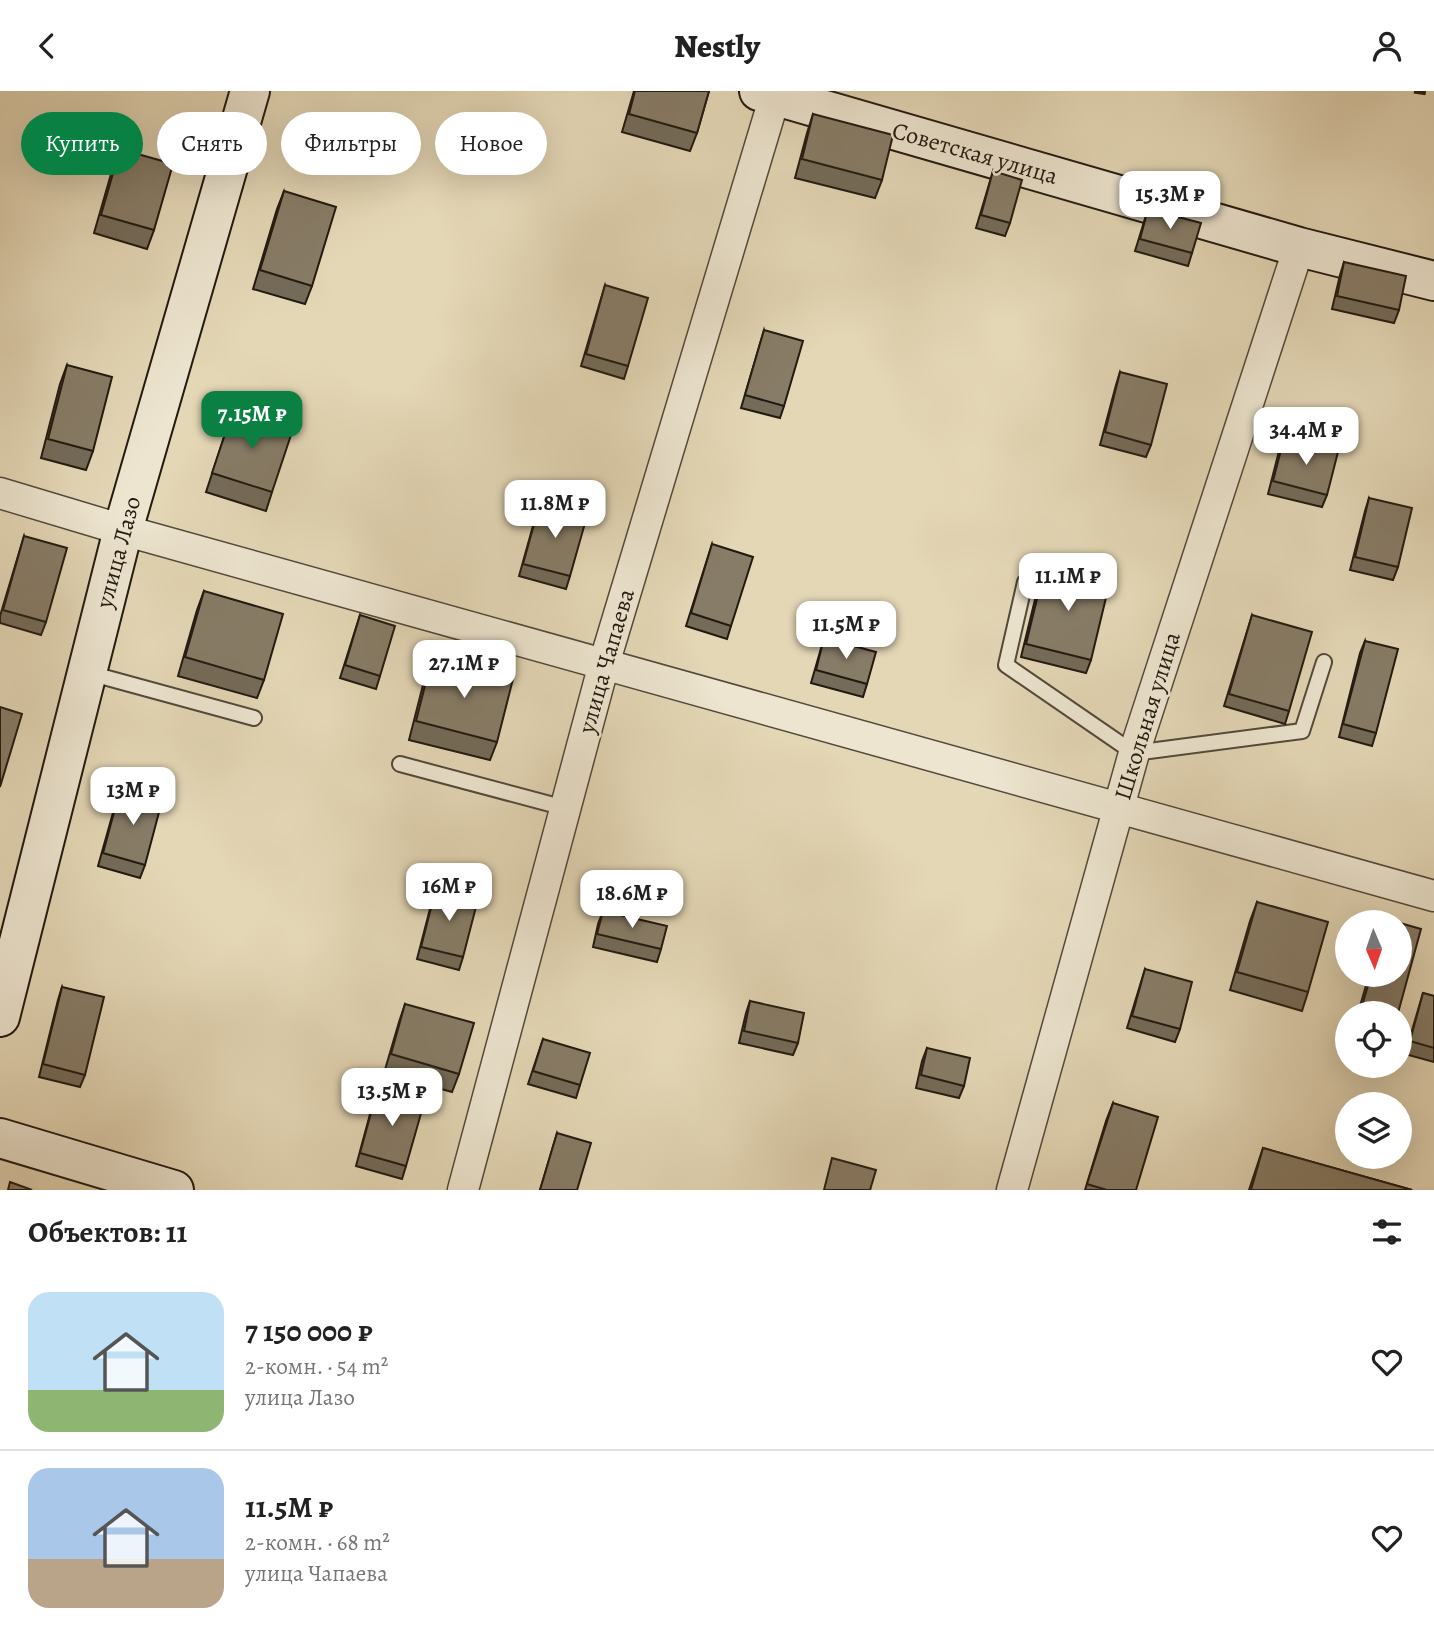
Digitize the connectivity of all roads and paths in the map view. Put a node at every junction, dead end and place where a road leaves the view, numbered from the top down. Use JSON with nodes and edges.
{"nodes":[{"id":1,"x":250,"y":91,"type":"edge"},
{"id":2,"x":767,"y":93,"type":"edge"},
{"id":3,"x":1299,"y":247,"type":"junction"},
{"id":4,"x":1434,"y":281,"type":"edge"},
{"id":5,"x":0,"y":493,"type":"edge"},
{"id":6,"x":123,"y":530,"type":"junction"},
{"id":7,"x":1025,"y":582,"type":"dead end"},
{"id":8,"x":1324,"y":662,"type":"dead end"},
{"id":9,"x":604,"y":664,"type":"junction"},
{"id":10,"x":87,"y":672,"type":"junction"},
{"id":11,"x":254,"y":718,"type":"dead end"},
{"id":12,"x":1134,"y":753,"type":"junction"},
{"id":13,"x":400,"y":764,"type":"dead end"},
{"id":14,"x":565,"y":808,"type":"junction"},
{"id":15,"x":1118,"y":808,"type":"junction"},
{"id":16,"x":1434,"y":896,"type":"edge"},
{"id":17,"x":0,"y":1017,"type":"edge"},
{"id":18,"x":0,"y":1137,"type":"edge"},
{"id":19,"x":174,"y":1190,"type":"edge"},
{"id":20,"x":463,"y":1190,"type":"edge"},
{"id":21,"x":1012,"y":1190,"type":"edge"}],
"edges":[{"from":1,"to":6,"type":"street","name":"улица Лазо"},
{"from":2,"to":3,"type":"street","name":"Советская улица"},
{"from":2,"to":9,"type":"street","name":"улица Чапаева"},
{"from":3,"to":4,"type":"street","name":"Советская улица"},
{"from":3,"to":12,"type":"street","name":"Школьная улица"},
{"from":5,"to":6,"type":"street"},
{"from":6,"to":9,"type":"street"},
{"from":6,"to":10,"type":"street","name":"улица Лазо"},
{"from":7,"to":12,"type":"lane"},
{"from":8,"to":12,"type":"lane"},
{"from":9,"to":14,"type":"street","name":"улица Чапаева"},
{"from":9,"to":15,"type":"street"},
{"from":10,"to":11,"type":"lane"},
{"from":10,"to":17,"type":"street","name":"улица Лазо"},
{"from":12,"to":15,"type":"street","name":"Школьная улица"},
{"from":13,"to":14,"type":"lane"},
{"from":14,"to":20,"type":"street","name":"улица Чапаева"},
{"from":15,"to":16,"type":"street"},
{"from":15,"to":21,"type":"street","name":"Школьная улица"},
{"from":18,"to":19,"type":"street"}]}
